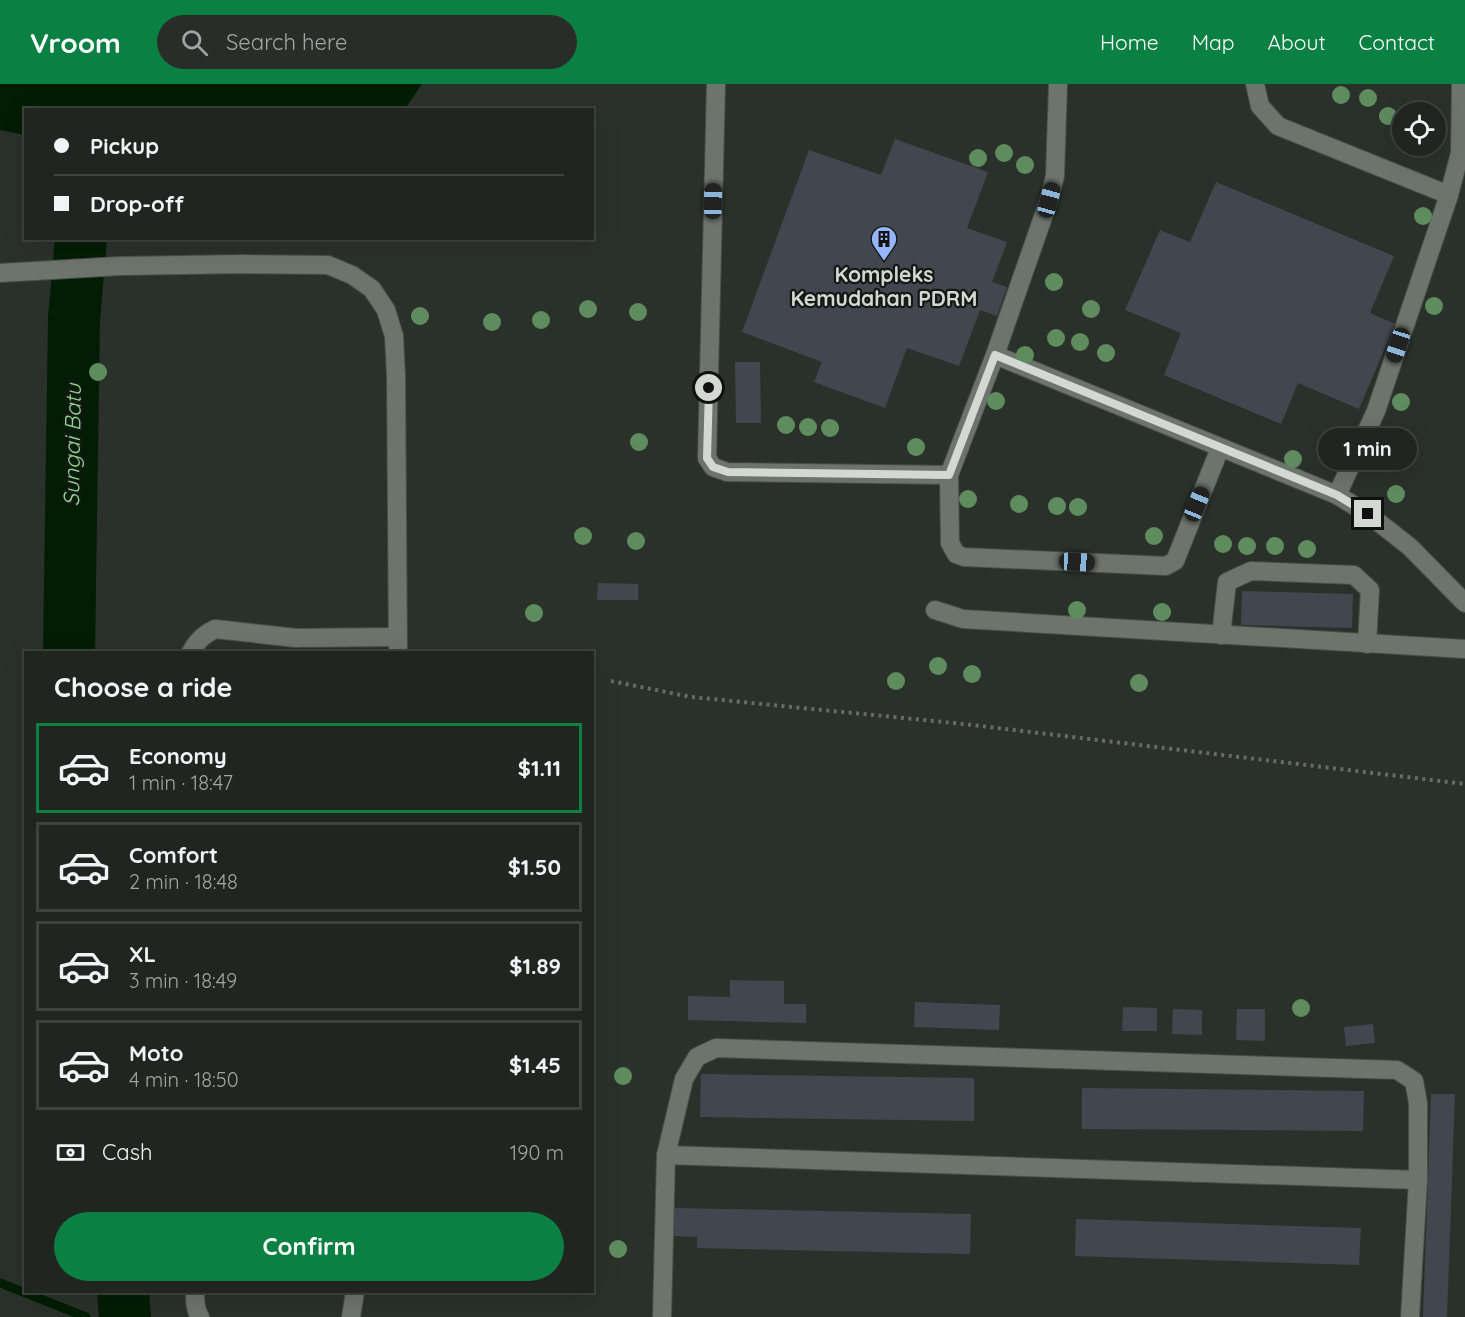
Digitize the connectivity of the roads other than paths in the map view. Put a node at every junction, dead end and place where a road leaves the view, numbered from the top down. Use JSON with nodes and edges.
{"nodes":[{"id":1,"x":716,"y":84,"type":"edge"},
{"id":2,"x":1058,"y":84,"type":"edge"},
{"id":3,"x":1255,"y":84,"type":"edge"},
{"id":4,"x":1461,"y":84,"type":"edge"},
{"id":5,"x":1449,"y":195,"type":"junction"},
{"id":6,"x":0,"y":273,"type":"edge"},
{"id":7,"x":995,"y":355,"type":"junction"},
{"id":8,"x":1220,"y":448,"type":"junction"},
{"id":9,"x":949,"y":475,"type":"junction"},
{"id":10,"x":1337,"y":495,"type":"junction"},
{"id":11,"x":1465,"y":603,"type":"edge"},
{"id":12,"x":935,"y":610,"type":"dead end"},
{"id":13,"x":1221,"y":635,"type":"junction"},
{"id":14,"x":1367,"y":644,"type":"junction"},
{"id":15,"x":397,"y":645,"type":"edge"},
{"id":16,"x":1465,"y":649,"type":"edge"},
{"id":17,"x":192,"y":651,"type":"edge"},
{"id":18,"x":666,"y":1155,"type":"junction"},
{"id":19,"x":1418,"y":1180,"type":"junction"},
{"id":20,"x":195,"y":1293,"type":"edge"},
{"id":21,"x":355,"y":1293,"type":"edge"},
{"id":22,"x":200,"y":1317,"type":"edge"},
{"id":23,"x":351,"y":1317,"type":"edge"},
{"id":24,"x":662,"y":1317,"type":"edge"},
{"id":25,"x":1410,"y":1317,"type":"edge"}],
"edges":[{"from":1,"to":9,"type":"street"},
{"from":2,"to":7,"type":"street"},
{"from":3,"to":5,"type":"street"},
{"from":4,"to":5,"type":"street"},
{"from":5,"to":10,"type":"street"},
{"from":6,"to":15,"type":"street"},
{"from":7,"to":8,"type":"street"},
{"from":7,"to":9,"type":"street"},
{"from":8,"to":9,"type":"street"},
{"from":8,"to":10,"type":"street"},
{"from":10,"to":11,"type":"street"},
{"from":12,"to":13,"type":"street"},
{"from":13,"to":14,"type":"street"},
{"from":13,"to":14,"type":"street"},
{"from":14,"to":16,"type":"street"},
{"from":15,"to":17,"type":"street"},
{"from":18,"to":19,"type":"street"},
{"from":18,"to":19,"type":"street"},
{"from":18,"to":24,"type":"street"},
{"from":19,"to":25,"type":"street"},
{"from":20,"to":22,"type":"street"},
{"from":21,"to":23,"type":"street"}]}
